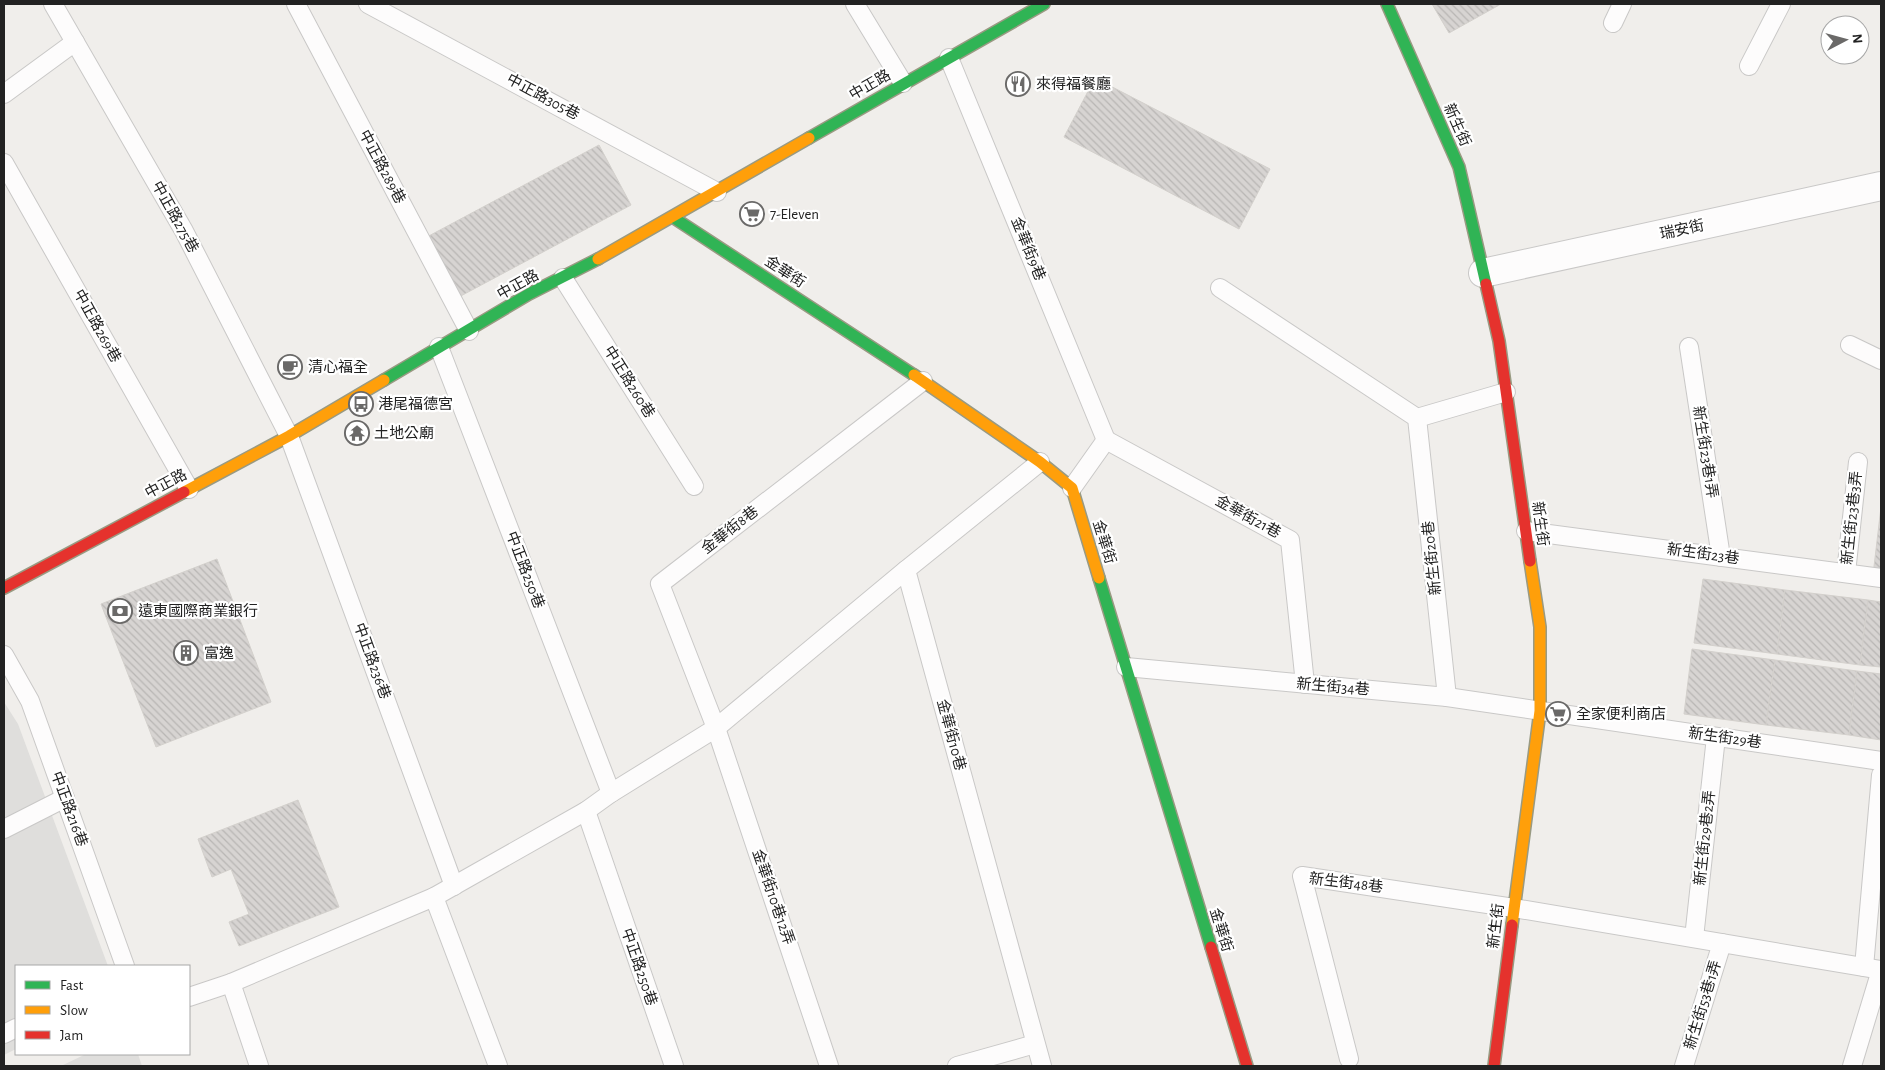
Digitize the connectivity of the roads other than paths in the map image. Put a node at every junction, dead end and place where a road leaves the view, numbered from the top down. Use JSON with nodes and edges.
{"nodes":[{"id":1,"x":53,"y":4,"type":"edge"},
{"id":2,"x":296,"y":4,"type":"edge"},
{"id":3,"x":368,"y":4,"type":"edge"},
{"id":4,"x":855,"y":4,"type":"edge"},
{"id":5,"x":1044,"y":4,"type":"edge"},
{"id":6,"x":1387,"y":4,"type":"edge"},
{"id":7,"x":1622,"y":4,"type":"edge"},
{"id":8,"x":1781,"y":4,"type":"edge"},
{"id":9,"x":1613,"y":23,"type":"dead end"},
{"id":10,"x":75,"y":42,"type":"junction"},
{"id":11,"x":949,"y":58,"type":"junction"},
{"id":12,"x":1749,"y":66,"type":"dead end"},
{"id":13,"x":903,"y":83,"type":"junction"},
{"id":14,"x":4,"y":94,"type":"edge"},
{"id":15,"x":4,"y":163,"type":"edge"},
{"id":16,"x":1881,"y":186,"type":"edge"},
{"id":17,"x":717,"y":192,"type":"junction"},
{"id":18,"x":674,"y":218,"type":"junction"},
{"id":19,"x":1483,"y":273,"type":"junction"},
{"id":20,"x":563,"y":278,"type":"junction"},
{"id":21,"x":1220,"y":288,"type":"dead end"},
{"id":22,"x":469,"y":331,"type":"junction"},
{"id":23,"x":1850,"y":345,"type":"dead end"},
{"id":24,"x":439,"y":347,"type":"junction"},
{"id":25,"x":1689,"y":347,"type":"dead end"},
{"id":26,"x":1881,"y":360,"type":"edge"},
{"id":27,"x":923,"y":381,"type":"junction"},
{"id":28,"x":1506,"y":392,"type":"junction"},
{"id":29,"x":1417,"y":418,"type":"junction"},
{"id":30,"x":289,"y":436,"type":"junction"},
{"id":31,"x":1106,"y":440,"type":"junction"},
{"id":32,"x":1040,"y":462,"type":"junction"},
{"id":33,"x":1858,"y":462,"type":"dead end"},
{"id":34,"x":694,"y":486,"type":"dead end"},
{"id":35,"x":1072,"y":488,"type":"junction"},
{"id":36,"x":189,"y":489,"type":"junction"},
{"id":37,"x":1526,"y":530,"type":"junction"},
{"id":38,"x":1721,"y":557,"type":"junction"},
{"id":39,"x":906,"y":570,"type":"junction"},
{"id":40,"x":1846,"y":573,"type":"junction"},
{"id":41,"x":1881,"y":578,"type":"edge"},
{"id":42,"x":5,"y":584,"type":"edge"},
{"id":43,"x":4,"y":655,"type":"edge"},
{"id":44,"x":1126,"y":667,"type":"junction"},
{"id":45,"x":1305,"y":684,"type":"junction"},
{"id":46,"x":1447,"y":697,"type":"junction"},
{"id":47,"x":1540,"y":711,"type":"junction"},
{"id":48,"x":716,"y":728,"type":"junction"},
{"id":49,"x":1716,"y":737,"type":"junction"},
{"id":50,"x":1881,"y":761,"type":"edge"},
{"id":51,"x":1881,"y":775,"type":"edge"},
{"id":52,"x":611,"y":793,"type":"junction"},
{"id":53,"x":65,"y":798,"type":"junction"},
{"id":54,"x":586,"y":811,"type":"junction"},
{"id":55,"x":4,"y":829,"type":"edge"},
{"id":56,"x":454,"y":886,"type":"junction"},
{"id":57,"x":434,"y":897,"type":"junction"},
{"id":58,"x":1514,"y":908,"type":"junction"},
{"id":59,"x":1694,"y":938,"type":"junction"},
{"id":60,"x":1722,"y":943,"type":"junction"},
{"id":61,"x":125,"y":965,"type":"edge"},
{"id":62,"x":1875,"y":969,"type":"edge"},
{"id":63,"x":231,"y":983,"type":"junction"},
{"id":64,"x":190,"y":997,"type":"edge"},
{"id":65,"x":1035,"y":1044,"type":"junction"},
{"id":66,"x":1349,"y":1059,"type":"dead end"},
{"id":67,"x":259,"y":1066,"type":"edge"},
{"id":68,"x":498,"y":1066,"type":"edge"},
{"id":69,"x":674,"y":1066,"type":"edge"},
{"id":70,"x":829,"y":1066,"type":"edge"},
{"id":71,"x":957,"y":1066,"type":"edge"},
{"id":72,"x":1042,"y":1066,"type":"edge"},
{"id":73,"x":1247,"y":1066,"type":"edge"},
{"id":74,"x":1494,"y":1066,"type":"edge"},
{"id":75,"x":1684,"y":1066,"type":"edge"},
{"id":76,"x":1852,"y":1066,"type":"edge"}],
"edges":[{"from":1,"to":10,"type":"lane","name":"中正路275巷"},
{"from":2,"to":22,"type":"lane","name":"中正路289巷"},
{"from":3,"to":17,"type":"lane","name":"中正路305巷"},
{"from":4,"to":13,"type":"lane"},
{"from":5,"to":11,"type":"street","name":"中正路"},
{"from":6,"to":19,"type":"street","name":"新生街"},
{"from":7,"to":9,"type":"lane"},
{"from":8,"to":12,"type":"lane"},
{"from":10,"to":14,"type":"lane"},
{"from":10,"to":30,"type":"lane","name":"中正路275巷"},
{"from":11,"to":13,"type":"street","name":"中正路"},
{"from":11,"to":31,"type":"lane","name":"金華街9巷"},
{"from":13,"to":17,"type":"street","name":"中正路"},
{"from":15,"to":36,"type":"lane","name":"中正路269巷"},
{"from":16,"to":19,"type":"street","name":"瑞安街"},
{"from":17,"to":18,"type":"street","name":"中正路"},
{"from":18,"to":20,"type":"street","name":"中正路"},
{"from":18,"to":27,"type":"street","name":"金華街"},
{"from":19,"to":28,"type":"street","name":"新生街"},
{"from":20,"to":22,"type":"street","name":"中正路"},
{"from":20,"to":34,"type":"lane","name":"中正路260巷"},
{"from":21,"to":29,"type":"lane"},
{"from":22,"to":24,"type":"street","name":"中正路"},
{"from":23,"to":26,"type":"lane"},
{"from":24,"to":30,"type":"street","name":"中正路"},
{"from":24,"to":52,"type":"lane","name":"中正路250巷"},
{"from":25,"to":38,"type":"lane","name":"新生街23巷1弄"},
{"from":27,"to":32,"type":"street","name":"金華街"},
{"from":27,"to":48,"type":"lane","name":"金華街8巷"},
{"from":28,"to":29,"type":"lane"},
{"from":28,"to":37,"type":"street","name":"新生街"},
{"from":29,"to":46,"type":"lane","name":"新生街20巷"},
{"from":30,"to":36,"type":"street","name":"中正路"},
{"from":30,"to":56,"type":"lane","name":"中正路236巷"},
{"from":31,"to":35,"type":"lane"},
{"from":31,"to":45,"type":"lane","name":"金華街21巷"},
{"from":32,"to":35,"type":"street","name":"金華街"},
{"from":32,"to":39,"type":"lane"},
{"from":33,"to":40,"type":"lane","name":"新生街23巷3弄"},
{"from":35,"to":44,"type":"street","name":"金華街"},
{"from":36,"to":42,"type":"street","name":"中正路"},
{"from":37,"to":38,"type":"lane","name":"新生街23巷"},
{"from":37,"to":47,"type":"street","name":"新生街"},
{"from":38,"to":40,"type":"lane","name":"新生街23巷"},
{"from":39,"to":48,"type":"lane"},
{"from":39,"to":65,"type":"lane","name":"金華街10巷"},
{"from":40,"to":41,"type":"lane","name":"新生街23巷"},
{"from":43,"to":53,"type":"lane","name":"中正路216巷"},
{"from":44,"to":45,"type":"lane","name":"新生街34巷"},
{"from":44,"to":73,"type":"street","name":"金華街"},
{"from":45,"to":46,"type":"lane","name":"新生街34巷"},
{"from":46,"to":47,"type":"lane","name":"新生街34巷"},
{"from":47,"to":49,"type":"lane","name":"新生街29巷"},
{"from":47,"to":58,"type":"street","name":"新生街"},
{"from":48,"to":52,"type":"lane"},
{"from":48,"to":70,"type":"lane","name":"金華街10巷12弄"},
{"from":49,"to":50,"type":"lane","name":"新生街29巷"},
{"from":49,"to":59,"type":"lane","name":"新生街29巷2弄"},
{"from":51,"to":62,"type":"lane"},
{"from":52,"to":54,"type":"lane"},
{"from":53,"to":55,"type":"lane"},
{"from":53,"to":61,"type":"lane","name":"中正路216巷"},
{"from":54,"to":56,"type":"lane"},
{"from":54,"to":69,"type":"lane","name":"中正路250巷"},
{"from":56,"to":57,"type":"lane"},
{"from":57,"to":63,"type":"lane"},
{"from":57,"to":68,"type":"lane"},
{"from":58,"to":59,"type":"lane"},
{"from":58,"to":66,"type":"lane","name":"新生街48巷"},
{"from":58,"to":74,"type":"street","name":"新生街"},
{"from":59,"to":60,"type":"lane"},
{"from":60,"to":62,"type":"lane"},
{"from":60,"to":75,"type":"lane","name":"新生街53巷1弄"},
{"from":62,"to":76,"type":"lane"},
{"from":63,"to":64,"type":"lane"},
{"from":63,"to":67,"type":"lane"},
{"from":65,"to":71,"type":"lane"},
{"from":65,"to":72,"type":"lane","name":"金華街10巷"}]}
